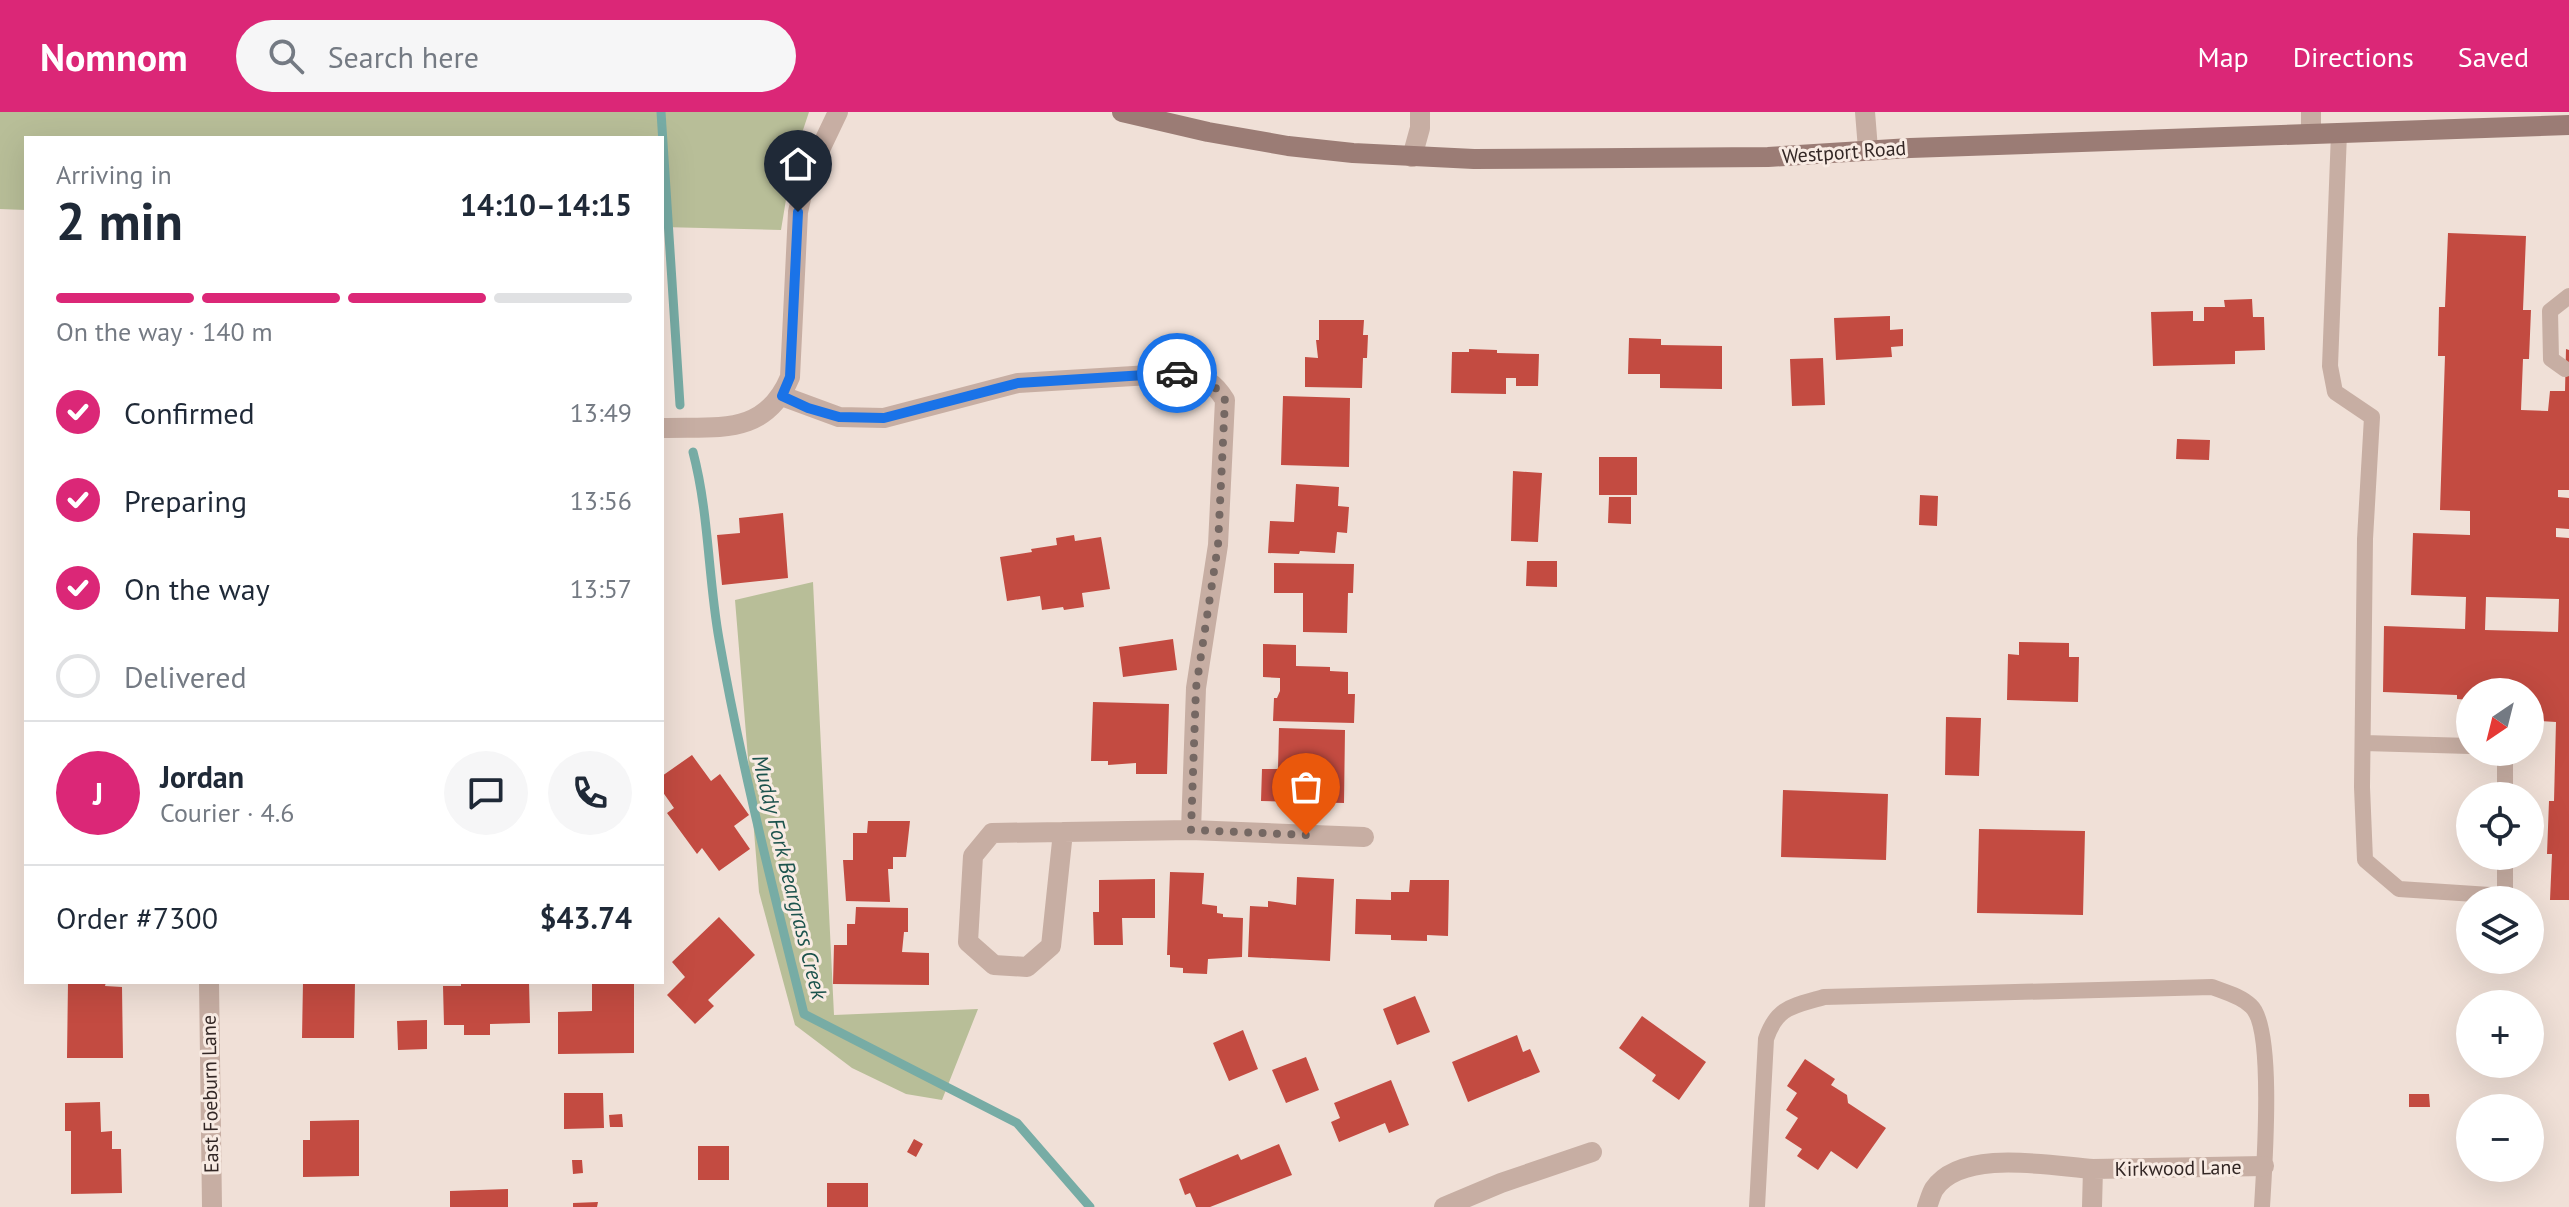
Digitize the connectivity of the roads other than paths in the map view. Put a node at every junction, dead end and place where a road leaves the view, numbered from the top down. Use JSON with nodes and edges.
{"nodes":[{"id":1,"x":838,"y":112,"type":"edge"},
{"id":2,"x":1122,"y":112,"type":"edge"},
{"id":3,"x":1420,"y":112,"type":"edge"},
{"id":4,"x":1865,"y":112,"type":"edge"},
{"id":5,"x":2311,"y":112,"type":"edge"},
{"id":6,"x":2569,"y":125,"type":"edge"},
{"id":7,"x":2339,"y":133,"type":"junction"},
{"id":8,"x":2311,"y":134,"type":"junction"},
{"id":9,"x":1868,"y":149,"type":"junction"},
{"id":10,"x":1412,"y":157,"type":"junction"},
{"id":11,"x":2569,"y":296,"type":"edge"},
{"id":12,"x":2565,"y":369,"type":"dead end"},
{"id":13,"x":782,"y":396,"type":"junction"},
{"id":14,"x":664,"y":428,"type":"edge"},
{"id":15,"x":2364,"y":743,"type":"junction"},
{"id":16,"x":2456,"y":746,"type":"edge"},
{"id":17,"x":1191,"y":830,"type":"junction"},
{"id":18,"x":1063,"y":832,"type":"junction"},
{"id":19,"x":1364,"y":837,"type":"dead end"},
{"id":20,"x":2505,"y":870,"type":"edge"},
{"id":21,"x":209,"y":984,"type":"edge"},
{"id":22,"x":1592,"y":1152,"type":"dead end"},
{"id":23,"x":2264,"y":1166,"type":"junction"},
{"id":24,"x":2093,"y":1169,"type":"junction"},
{"id":25,"x":212,"y":1207,"type":"edge"},
{"id":26,"x":1444,"y":1207,"type":"edge"},
{"id":27,"x":1757,"y":1207,"type":"edge"},
{"id":28,"x":1927,"y":1207,"type":"edge"},
{"id":29,"x":2092,"y":1207,"type":"edge"},
{"id":30,"x":2262,"y":1207,"type":"edge"}],
"edges":[{"from":1,"to":13,"type":"street"},
{"from":2,"to":10,"type":"main road","name":"Westport Road"},
{"from":3,"to":10,"type":"street"},
{"from":4,"to":9,"type":"street"},
{"from":5,"to":8,"type":"street"},
{"from":6,"to":7,"type":"main road","name":"Westport Road"},
{"from":7,"to":8,"type":"main road","name":"Westport Road"},
{"from":7,"to":15,"type":"lane"},
{"from":8,"to":9,"type":"main road","name":"Westport Road"},
{"from":9,"to":10,"type":"main road","name":"Westport Road"},
{"from":11,"to":12,"type":"lane"},
{"from":13,"to":14,"type":"street"},
{"from":13,"to":17,"type":"street"},
{"from":15,"to":16,"type":"lane"},
{"from":15,"to":20,"type":"lane"},
{"from":17,"to":18,"type":"street"},
{"from":17,"to":19,"type":"street"},
{"from":18,"to":18,"type":"street"},
{"from":21,"to":25,"type":"street","name":"East Foeburn Lane"},
{"from":22,"to":26,"type":"street"},
{"from":23,"to":24,"type":"street","name":"Kirkwood Lane"},
{"from":23,"to":27,"type":"lane"},
{"from":23,"to":30,"type":"lane"},
{"from":24,"to":28,"type":"street","name":"Kirkwood Lane"},
{"from":24,"to":29,"type":"street"}]}
